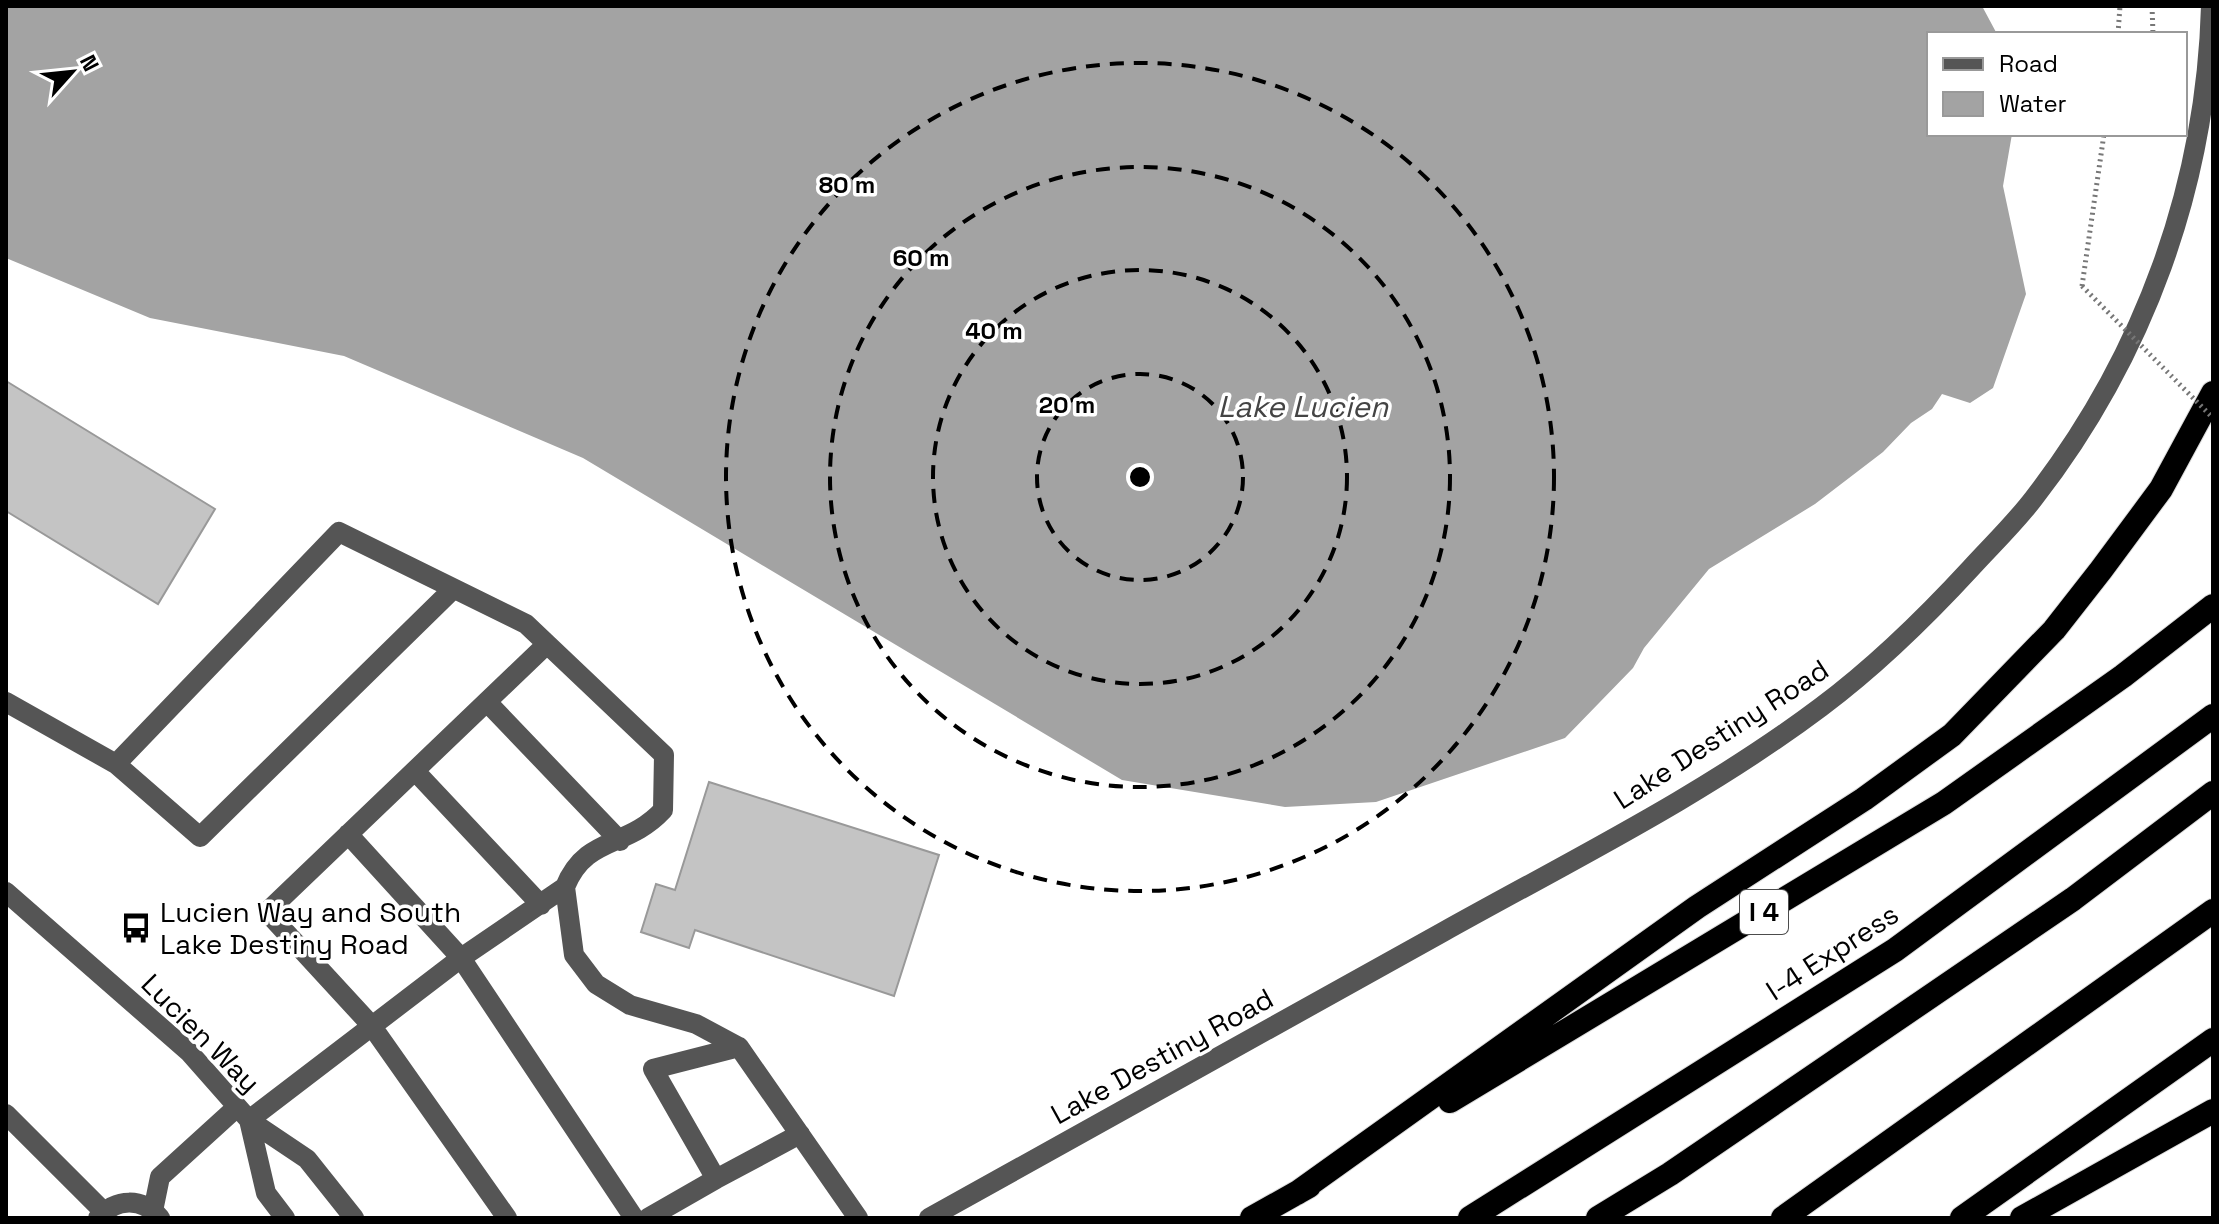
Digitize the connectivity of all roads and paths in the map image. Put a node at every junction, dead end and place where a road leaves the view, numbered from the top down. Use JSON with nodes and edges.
{"nodes":[{"id":1,"x":2120,"y":6,"type":"edge"},
{"id":2,"x":2152,"y":6,"type":"edge"},
{"id":3,"x":2211,"y":6,"type":"edge"},
{"id":4,"x":2118,"y":32,"type":"edge"},
{"id":5,"x":2153,"y":32,"type":"edge"},
{"id":6,"x":2104,"y":136,"type":"edge"},
{"id":7,"x":2213,"y":393,"type":"edge"},
{"id":8,"x":2213,"y":418,"type":"edge"},
{"id":9,"x":452,"y":590,"type":"junction"},
{"id":10,"x":2213,"y":606,"type":"edge"},
{"id":11,"x":547,"y":644,"type":"junction"},
{"id":12,"x":6,"y":702,"type":"edge"},
{"id":13,"x":487,"y":702,"type":"junction"},
{"id":14,"x":2213,"y":716,"type":"edge"},
{"id":15,"x":116,"y":764,"type":"junction"},
{"id":16,"x":415,"y":771,"type":"junction"},
{"id":17,"x":2213,"y":793,"type":"edge"},
{"id":18,"x":348,"y":834,"type":"junction"},
{"id":19,"x":620,"y":841,"type":"junction"},
{"id":20,"x":565,"y":887,"type":"junction"},
{"id":21,"x":8,"y":897,"type":"edge"},
{"id":22,"x":541,"y":905,"type":"junction"},
{"id":23,"x":2213,"y":911,"type":"edge"},
{"id":24,"x":461,"y":958,"type":"junction"},
{"id":25,"x":371,"y":1025,"type":"junction"},
{"id":26,"x":2213,"y":1040,"type":"edge"},
{"id":27,"x":739,"y":1047,"type":"junction"},
{"id":28,"x":2213,"y":1111,"type":"edge"},
{"id":29,"x":243,"y":1113,"type":"junction"},
{"id":30,"x":6,"y":1114,"type":"edge"},
{"id":31,"x":800,"y":1134,"type":"junction"},
{"id":32,"x":716,"y":1179,"type":"junction"},
{"id":33,"x":1297,"y":1193,"type":"junction"},
{"id":34,"x":156,"y":1214,"type":"edge"},
{"id":35,"x":101,"y":1215,"type":"edge"},
{"id":36,"x":285,"y":1218,"type":"edge"},
{"id":37,"x":354,"y":1218,"type":"edge"},
{"id":38,"x":507,"y":1218,"type":"edge"},
{"id":39,"x":634,"y":1218,"type":"edge"},
{"id":40,"x":648,"y":1218,"type":"edge"},
{"id":41,"x":858,"y":1218,"type":"edge"},
{"id":42,"x":929,"y":1218,"type":"edge"},
{"id":43,"x":1252,"y":1218,"type":"edge"},
{"id":44,"x":1470,"y":1218,"type":"edge"},
{"id":45,"x":1598,"y":1218,"type":"edge"},
{"id":46,"x":1783,"y":1218,"type":"edge"},
{"id":47,"x":1962,"y":1218,"type":"edge"},
{"id":48,"x":2022,"y":1218,"type":"edge"}],
"edges":[{"from":1,"to":4,"type":"path"},
{"from":2,"to":5,"type":"path"},
{"from":3,"to":42,"type":"street","name":"Lake Destiny Road"},
{"from":6,"to":8,"type":"path","bridge":true},
{"from":7,"to":33,"type":"highway"},
{"from":9,"to":11,"type":"street"},
{"from":9,"to":15,"type":"street"},
{"from":9,"to":15,"type":"street"},
{"from":10,"to":33,"type":"highway","number":"I 4"},
{"from":11,"to":13,"type":"street"},
{"from":11,"to":19,"type":"street"},
{"from":12,"to":15,"type":"street"},
{"from":13,"to":16,"type":"street"},
{"from":13,"to":19,"type":"street"},
{"from":14,"to":44,"type":"highway","name":"I-4 Express"},
{"from":16,"to":18,"type":"street"},
{"from":16,"to":22,"type":"street"},
{"from":17,"to":45,"type":"highway"},
{"from":18,"to":24,"type":"street"},
{"from":18,"to":25,"type":"street"},
{"from":19,"to":20,"type":"street"},
{"from":20,"to":22,"type":"street"},
{"from":20,"to":27,"type":"street"},
{"from":21,"to":29,"type":"street","name":"Lucien Way"},
{"from":22,"to":24,"type":"street"},
{"from":23,"to":46,"type":"highway"},
{"from":24,"to":25,"type":"street"},
{"from":24,"to":39,"type":"street"},
{"from":25,"to":29,"type":"street"},
{"from":25,"to":38,"type":"street"},
{"from":26,"to":47,"type":"highway"},
{"from":27,"to":31,"type":"street"},
{"from":27,"to":32,"type":"street"},
{"from":28,"to":48,"type":"highway"},
{"from":29,"to":34,"type":"street"},
{"from":29,"to":36,"type":"street","name":"Lucien Way"},
{"from":29,"to":37,"type":"street","name":"Lucien Way"},
{"from":30,"to":35,"type":"street"},
{"from":31,"to":32,"type":"street"},
{"from":31,"to":41,"type":"street"},
{"from":32,"to":40,"type":"street"},
{"from":33,"to":43,"type":"highway","number":"I 4"},
{"from":34,"to":35,"type":"street"}]}
